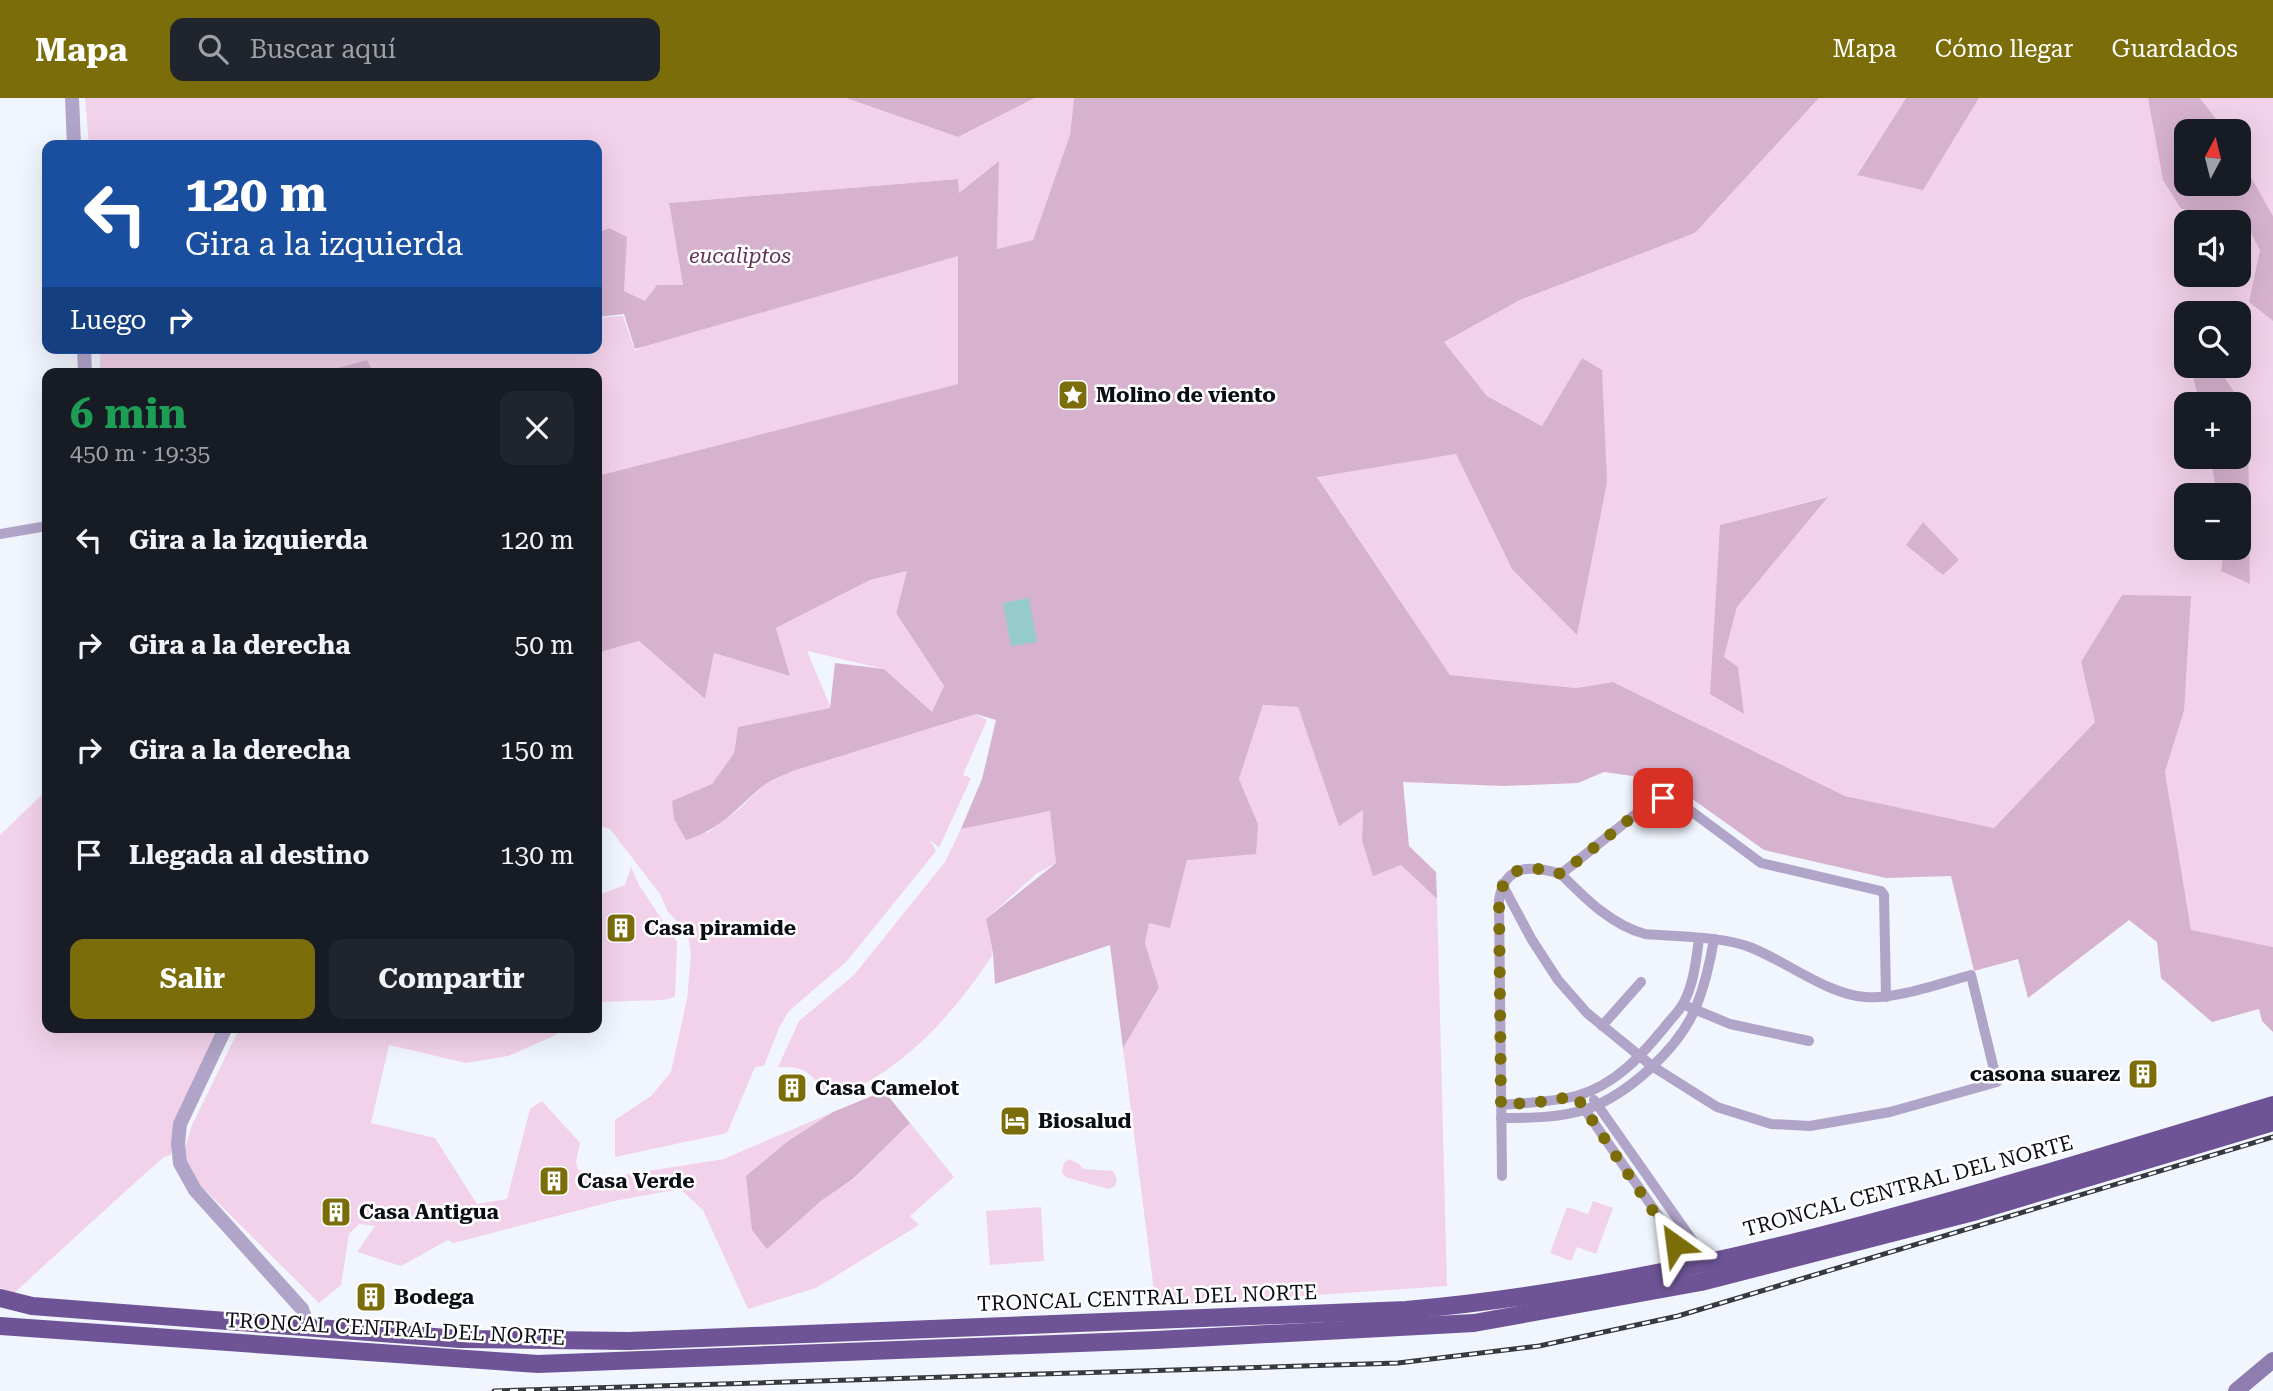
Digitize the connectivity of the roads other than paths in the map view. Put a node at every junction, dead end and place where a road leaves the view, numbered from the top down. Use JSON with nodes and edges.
{"nodes":[{"id":1,"x":72,"y":98,"type":"edge"},
{"id":2,"x":74,"y":140,"type":"edge"},
{"id":3,"x":42,"y":527,"type":"edge"},
{"id":4,"x":0,"y":534,"type":"edge"},
{"id":5,"x":1561,"y":874,"type":"junction"},
{"id":6,"x":1502,"y":884,"type":"junction"},
{"id":7,"x":1699,"y":939,"type":"junction"},
{"id":8,"x":1714,"y":939,"type":"junction"},
{"id":9,"x":1641,"y":982,"type":"dead end"},
{"id":10,"x":1886,"y":997,"type":"junction"},
{"id":11,"x":1683,"y":1004,"type":"junction"},
{"id":12,"x":1695,"y":1010,"type":"junction"},
{"id":13,"x":1602,"y":1026,"type":"junction"},
{"id":14,"x":223,"y":1033,"type":"edge"},
{"id":15,"x":1809,"y":1041,"type":"dead end"},
{"id":16,"x":1642,"y":1056,"type":"junction"},
{"id":17,"x":1652,"y":1066,"type":"junction"},
{"id":18,"x":1588,"y":1091,"type":"junction"},
{"id":19,"x":1576,"y":1096,"type":"junction"},
{"id":20,"x":1597,"y":1104,"type":"junction"},
{"id":21,"x":1501,"y":1105,"type":"junction"},
{"id":22,"x":2273,"y":1105,"type":"edge"},
{"id":23,"x":1584,"y":1110,"type":"junction"},
{"id":24,"x":1501,"y":1118,"type":"junction"},
{"id":25,"x":2273,"y":1122,"type":"edge"},
{"id":26,"x":1648,"y":1175,"type":"junction"},
{"id":27,"x":1502,"y":1176,"type":"dead end"},
{"id":28,"x":1636,"y":1184,"type":"junction"},
{"id":29,"x":1709,"y":1264,"type":"junction"},
{"id":30,"x":1688,"y":1268,"type":"junction"},
{"id":31,"x":0,"y":1298,"type":"edge"},
{"id":32,"x":0,"y":1326,"type":"edge"},
{"id":33,"x":308,"y":1326,"type":"junction"},
{"id":34,"x":2273,"y":1360,"type":"edge"},
{"id":35,"x":2236,"y":1391,"type":"edge"}],
"edges":[{"from":1,"to":2,"type":"street"},
{"from":3,"to":4,"type":"street"},
{"from":5,"to":6,"type":"street"},
{"from":5,"to":7,"type":"street"},
{"from":5,"to":10,"type":"street"},
{"from":6,"to":13,"type":"street"},
{"from":6,"to":21,"type":"street"},
{"from":7,"to":8,"type":"street"},
{"from":7,"to":11,"type":"street"},
{"from":8,"to":10,"type":"street"},
{"from":8,"to":12,"type":"street"},
{"from":9,"to":13,"type":"street"},
{"from":10,"to":17,"type":"street"},
{"from":11,"to":12,"type":"street"},
{"from":11,"to":16,"type":"street"},
{"from":12,"to":15,"type":"street"},
{"from":12,"to":17,"type":"street"},
{"from":13,"to":16,"type":"street"},
{"from":14,"to":33,"type":"street"},
{"from":16,"to":17,"type":"street"},
{"from":16,"to":18,"type":"street"},
{"from":17,"to":20,"type":"street"},
{"from":18,"to":19,"type":"street"},
{"from":18,"to":20,"type":"street"},
{"from":19,"to":21,"type":"street"},
{"from":19,"to":23,"type":"street"},
{"from":20,"to":23,"type":"street"},
{"from":20,"to":26,"type":"street"},
{"from":21,"to":24,"type":"street"},
{"from":22,"to":29,"type":"highway","name":"TRONCAL CENTRAL DEL NORTE"},
{"from":23,"to":24,"type":"street"},
{"from":23,"to":28,"type":"street"},
{"from":24,"to":27,"type":"street"},
{"from":25,"to":32,"type":"highway","name":"TRONCAL CENTRAL DEL NORTE"},
{"from":26,"to":28,"type":"street"},
{"from":26,"to":29,"type":"street"},
{"from":28,"to":30,"type":"street"},
{"from":29,"to":30,"type":"highway","name":"TRONCAL CENTRAL DEL NORTE"},
{"from":30,"to":33,"type":"highway","name":"TRONCAL CENTRAL DEL NORTE"},
{"from":31,"to":33,"type":"highway","name":"TRONCAL CENTRAL DEL NORTE"},
{"from":34,"to":35,"type":"main road"}]}
